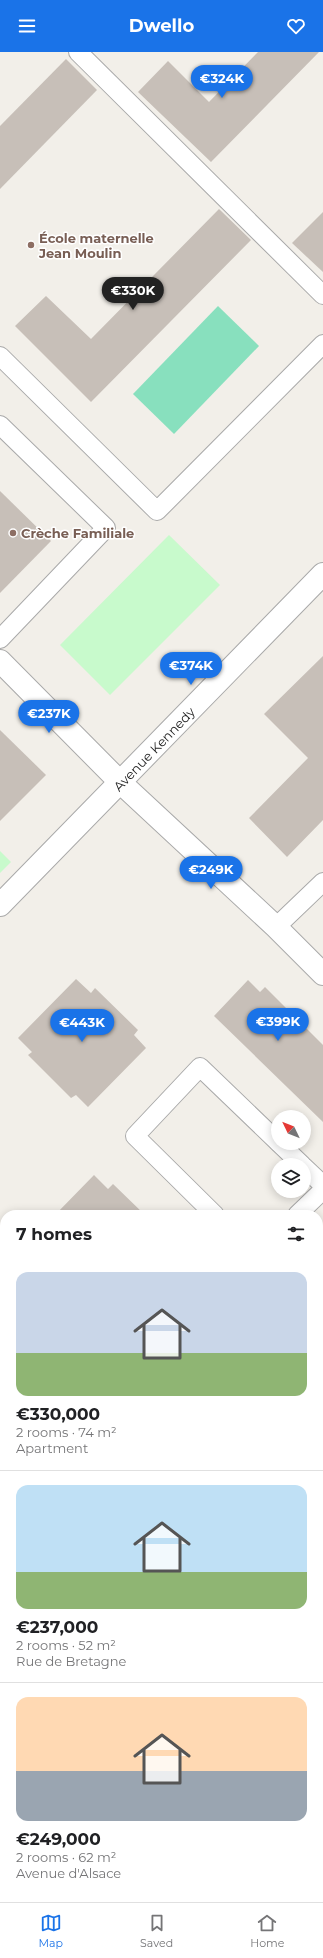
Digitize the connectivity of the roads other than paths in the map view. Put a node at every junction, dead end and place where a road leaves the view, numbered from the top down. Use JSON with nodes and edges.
{"nodes":[{"id":1,"x":78,"y":52,"type":"edge"},
{"id":2,"x":323,"y":295,"type":"edge"},
{"id":3,"x":323,"y":344,"type":"edge"},
{"id":4,"x":0,"y":356,"type":"edge"},
{"id":5,"x":0,"y":425,"type":"edge"},
{"id":6,"x":323,"y":574,"type":"edge"},
{"id":7,"x":0,"y":639,"type":"edge"},
{"id":8,"x":0,"y":661,"type":"edge"},
{"id":9,"x":121,"y":783,"type":"junction"},
{"id":10,"x":323,"y":882,"type":"edge"},
{"id":11,"x":0,"y":905,"type":"edge"},
{"id":12,"x":276,"y":927,"type":"junction"},
{"id":13,"x":323,"y":974,"type":"edge"},
{"id":14,"x":271,"y":1135,"type":"edge"},
{"id":15,"x":286,"y":1150,"type":"edge"},
{"id":16,"x":295,"y":1158,"type":"edge"},
{"id":17,"x":311,"y":1174,"type":"edge"},
{"id":18,"x":323,"y":1185,"type":"edge"},
{"id":19,"x":323,"y":1190,"type":"edge"},
{"id":20,"x":210,"y":1210,"type":"edge"},
{"id":21,"x":303,"y":1210,"type":"edge"}],
"edges":[{"from":1,"to":2,"type":"lane"},
{"from":3,"to":4,"type":"lane"},
{"from":5,"to":7,"type":"lane"},
{"from":6,"to":9,"type":"street","name":"Avenue Kennedy"},
{"from":8,"to":9,"type":"street"},
{"from":9,"to":11,"type":"street","name":"Avenue Kennedy"},
{"from":9,"to":12,"type":"street"},
{"from":10,"to":12,"type":"lane"},
{"from":12,"to":13,"type":"street"},
{"from":14,"to":20,"type":"lane"},
{"from":15,"to":16,"type":"lane"},
{"from":17,"to":18,"type":"lane"},
{"from":19,"to":21,"type":"lane"}]}
